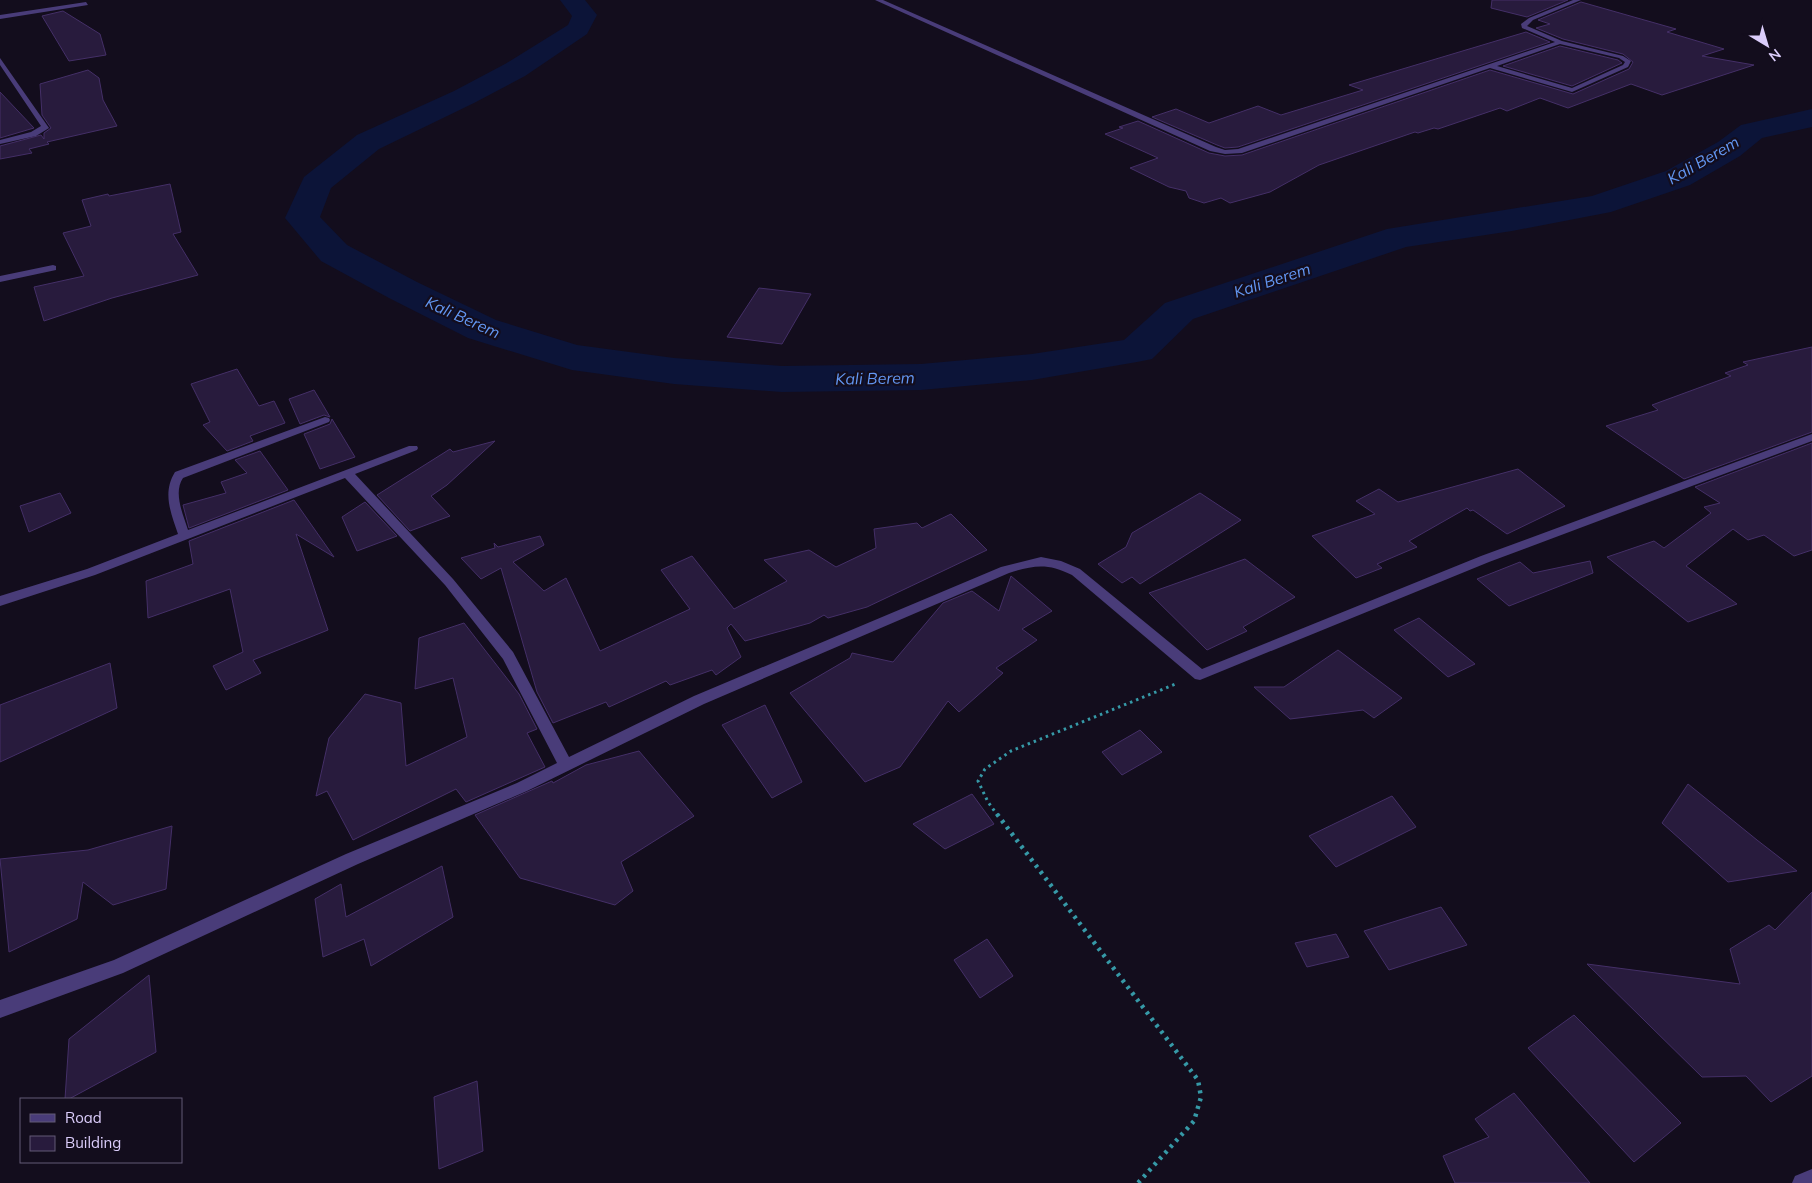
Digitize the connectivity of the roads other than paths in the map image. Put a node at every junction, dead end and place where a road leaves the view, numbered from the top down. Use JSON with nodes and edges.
{"nodes":[{"id":1,"x":878,"y":0,"type":"edge"},
{"id":2,"x":1578,"y":0,"type":"edge"},
{"id":3,"x":55,"y":2,"type":"dead end"},
{"id":4,"x":86,"y":4,"type":"dead end"},
{"id":5,"x":10,"y":16,"type":"junction"},
{"id":6,"x":0,"y":17,"type":"edge"},
{"id":7,"x":1560,"y":42,"type":"junction"},
{"id":8,"x":0,"y":60,"type":"edge"},
{"id":9,"x":1491,"y":66,"type":"junction"},
{"id":10,"x":0,"y":142,"type":"edge"},
{"id":11,"x":53,"y":268,"type":"dead end"},
{"id":12,"x":0,"y":279,"type":"edge"},
{"id":13,"x":325,"y":420,"type":"dead end"},
{"id":14,"x":1812,"y":437,"type":"edge"},
{"id":15,"x":413,"y":448,"type":"dead end"},
{"id":16,"x":347,"y":473,"type":"junction"},
{"id":17,"x":184,"y":536,"type":"junction"},
{"id":18,"x":0,"y":602,"type":"edge"},
{"id":19,"x":566,"y":766,"type":"junction"},
{"id":20,"x":0,"y":1009,"type":"edge"},
{"id":21,"x":1812,"y":1179,"type":"edge"},
{"id":22,"x":1802,"y":1183,"type":"edge"}],
"edges":[{"from":1,"to":9,"type":"street"},
{"from":2,"to":7,"type":"street"},
{"from":3,"to":5,"type":"street"},
{"from":4,"to":5,"type":"street"},
{"from":5,"to":6,"type":"street"},
{"from":7,"to":9,"type":"street"},
{"from":7,"to":9,"type":"street"},
{"from":8,"to":10,"type":"street"},
{"from":11,"to":12,"type":"street"},
{"from":13,"to":17,"type":"street"},
{"from":14,"to":19,"type":"street"},
{"from":15,"to":16,"type":"street"},
{"from":16,"to":17,"type":"street"},
{"from":16,"to":19,"type":"street"},
{"from":17,"to":18,"type":"street"},
{"from":19,"to":20,"type":"street"},
{"from":21,"to":22,"type":"street"}]}
